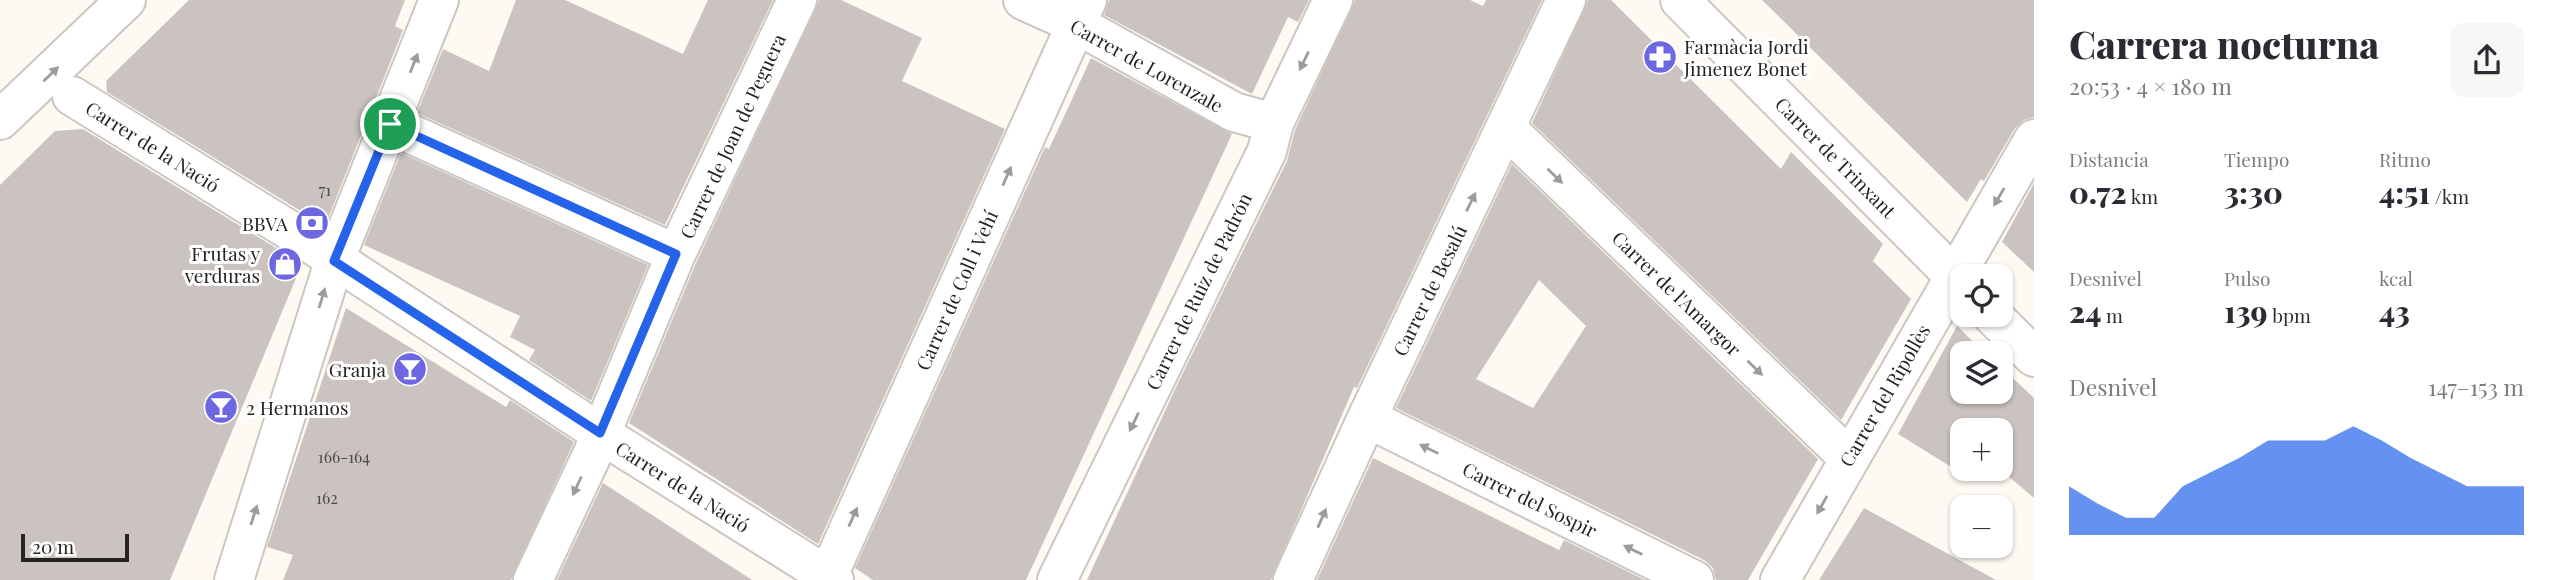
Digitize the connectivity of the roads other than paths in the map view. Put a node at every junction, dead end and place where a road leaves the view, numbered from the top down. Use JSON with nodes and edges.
{"nodes":[{"id":1,"x":126,"y":0,"type":"edge"},
{"id":2,"x":439,"y":0,"type":"edge"},
{"id":3,"x":797,"y":0,"type":"edge"},
{"id":4,"x":1023,"y":0,"type":"edge"},
{"id":5,"x":1333,"y":0,"type":"edge"},
{"id":6,"x":1566,"y":0,"type":"edge"},
{"id":7,"x":1680,"y":0,"type":"edge"},
{"id":8,"x":1081,"y":12,"type":"edge"},
{"id":9,"x":72,"y":96,"type":"dead end"},
{"id":10,"x":0,"y":120,"type":"edge"},
{"id":11,"x":1274,"y":123,"type":"junction"},
{"id":12,"x":390,"y":124,"type":"junction"},
{"id":13,"x":1507,"y":129,"type":"junction"},
{"id":14,"x":2034,"y":139,"type":"edge"},
{"id":15,"x":676,"y":254,"type":"junction"},
{"id":16,"x":334,"y":261,"type":"junction"},
{"id":17,"x":1967,"y":264,"type":"edge"},
{"id":18,"x":1950,"y":272,"type":"edge"},
{"id":19,"x":1950,"y":293,"type":"edge"},
{"id":20,"x":2004,"y":327,"type":"edge"},
{"id":21,"x":2034,"y":357,"type":"edge"},
{"id":22,"x":1367,"y":418,"type":"junction"},
{"id":23,"x":600,"y":433,"type":"junction"},
{"id":24,"x":1848,"y":457,"type":"junction"},
{"id":25,"x":829,"y":579,"type":"edge"},
{"id":26,"x":234,"y":580,"type":"edge"},
{"id":27,"x":534,"y":580,"type":"edge"},
{"id":28,"x":1057,"y":580,"type":"edge"},
{"id":29,"x":1293,"y":580,"type":"edge"},
{"id":30,"x":1694,"y":580,"type":"edge"},
{"id":31,"x":1780,"y":580,"type":"edge"}],
"edges":[{"from":10,"to":1,"type":"street","one_way":true},
{"from":12,"to":2,"type":"street","one_way":true},
{"from":3,"to":15,"type":"street","name":"Carrer de Joan de Peguera"},
{"from":4,"to":8,"type":"street","name":"Carrer de Lorenzale"},
{"from":5,"to":11,"type":"street","name":"Carrer de Ruiz de Padrón","one_way":true},
{"from":6,"to":13,"type":"street","name":"Carrer de Besalú"},
{"from":7,"to":18,"type":"street","name":"Carrer de Trinxant"},
{"from":8,"to":11,"type":"street","name":"Carrer de Lorenzale"},
{"from":25,"to":8,"type":"street","name":"Carrer de Coll i Vehí","one_way":true},
{"from":9,"to":16,"type":"street","name":"Carrer de la Nació"},
{"from":11,"to":28,"type":"street","name":"Carrer de Ruiz de Padrón","one_way":true},
{"from":12,"to":15,"type":"street"},
{"from":12,"to":16,"type":"street"},
{"from":22,"to":13,"type":"street","name":"Carrer de Besalú","one_way":true},
{"from":13,"to":24,"type":"street","name":"Carrer de l'Amargor","one_way":true},
{"from":14,"to":17,"type":"street","name":"Carrer del Ripollès","one_way":true},
{"from":15,"to":23,"type":"street","name":"Carrer de Joan de Peguera"},
{"from":16,"to":23,"type":"street","name":"Carrer de la Nació"},
{"from":26,"to":16,"type":"street","one_way":true},
{"from":19,"to":24,"type":"street","name":"Carrer del Ripollès"},
{"from":20,"to":21,"type":"street"},
{"from":29,"to":22,"type":"street","name":"Carrer de Besalú","one_way":true},
{"from":30,"to":22,"type":"street","name":"Carrer del Sospir","one_way":true},
{"from":23,"to":25,"type":"street","name":"Carrer de la Nació"},
{"from":23,"to":27,"type":"street","name":"Carrer de Joan de Peguera","one_way":true},
{"from":24,"to":31,"type":"street","name":"Carrer del Ripollès","one_way":true}]}
